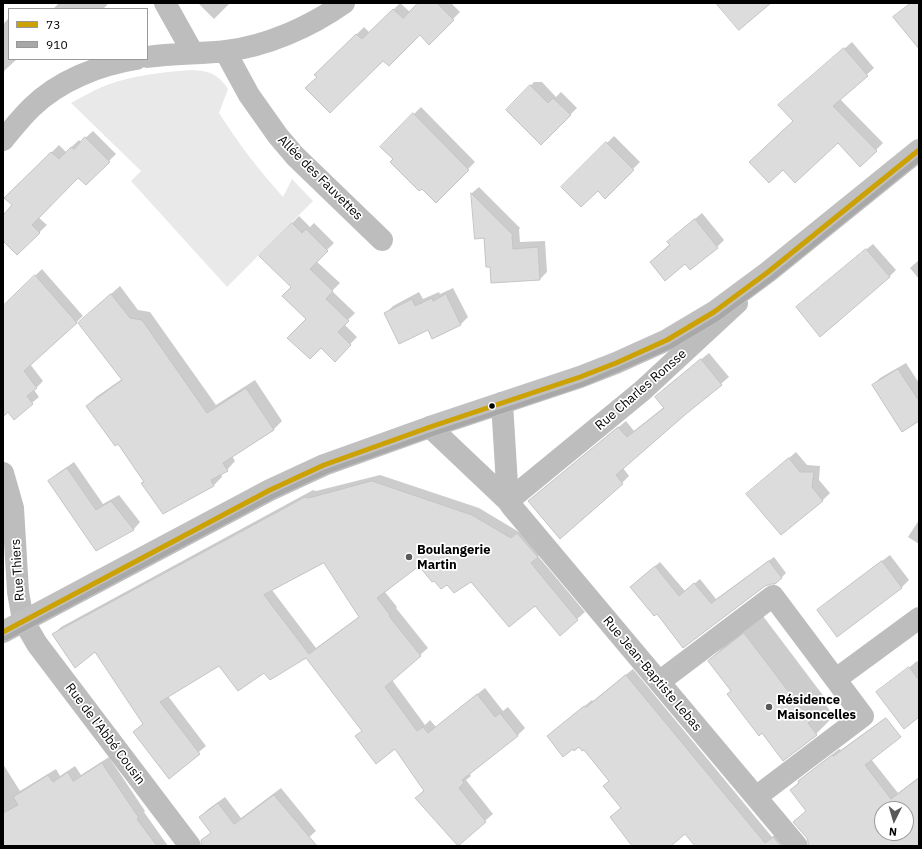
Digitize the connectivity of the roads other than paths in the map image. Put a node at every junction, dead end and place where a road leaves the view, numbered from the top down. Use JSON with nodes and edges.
{"nodes":[{"id":1,"x":165,"y":3,"type":"edge"},
{"id":2,"x":344,"y":3,"type":"edge"},
{"id":3,"x":225,"y":51,"type":"junction"},
{"id":4,"x":193,"y":53,"type":"junction"},
{"id":5,"x":148,"y":57,"type":"edge"},
{"id":6,"x":132,"y":60,"type":"edge"},
{"id":7,"x":3,"y":140,"type":"edge"},
{"id":8,"x":919,"y":150,"type":"edge"},
{"id":9,"x":382,"y":240,"type":"dead end"},
{"id":10,"x":768,"y":272,"type":"junction"},
{"id":11,"x":502,"y":403,"type":"junction"},
{"id":12,"x":430,"y":427,"type":"junction"},
{"id":13,"x":3,"y":473,"type":"edge"},
{"id":14,"x":508,"y":501,"type":"junction"},
{"id":15,"x":919,"y":618,"type":"edge"},
{"id":16,"x":23,"y":620,"type":"junction"},
{"id":17,"x":3,"y":632,"type":"edge"},
{"id":18,"x":836,"y":679,"type":"junction"},
{"id":19,"x":659,"y":682,"type":"junction"},
{"id":20,"x":756,"y":798,"type":"junction"},
{"id":21,"x":190,"y":846,"type":"edge"},
{"id":22,"x":797,"y":846,"type":"edge"}],
"edges":[{"from":1,"to":4,"type":"street"},
{"from":2,"to":3,"type":"street"},
{"from":3,"to":4,"type":"street"},
{"from":3,"to":9,"type":"street","name":"Allée des Fauvettes"},
{"from":4,"to":5,"type":"street"},
{"from":6,"to":7,"type":"street"},
{"from":8,"to":10,"type":"main road","name":"Rue Charles Ronsse"},
{"from":10,"to":11,"type":"main road","name":"Rue Charles Ronsse"},
{"from":10,"to":14,"type":"street","name":"Rue Charles Ronsse"},
{"from":11,"to":12,"type":"main road","name":"Rue Charles Ronsse"},
{"from":11,"to":14,"type":"street"},
{"from":12,"to":14,"type":"street","name":"Rue Jean-Baptiste Lebas"},
{"from":12,"to":16,"type":"main road","name":"Rue Charles Ronsse"},
{"from":13,"to":16,"type":"street","name":"Rue Thiers"},
{"from":14,"to":19,"type":"street","name":"Rue Jean-Baptiste Lebas"},
{"from":15,"to":18,"type":"street"},
{"from":16,"to":17,"type":"main road","name":"Rue Charles Ronsse"},
{"from":16,"to":21,"type":"street","name":"Rue de l'Abbé Cousin"},
{"from":18,"to":19,"type":"street"},
{"from":18,"to":20,"type":"street"},
{"from":19,"to":20,"type":"street","name":"Rue Jean-Baptiste Lebas"},
{"from":20,"to":22,"type":"street","name":"Rue Jean-Baptiste Lebas"}]}
